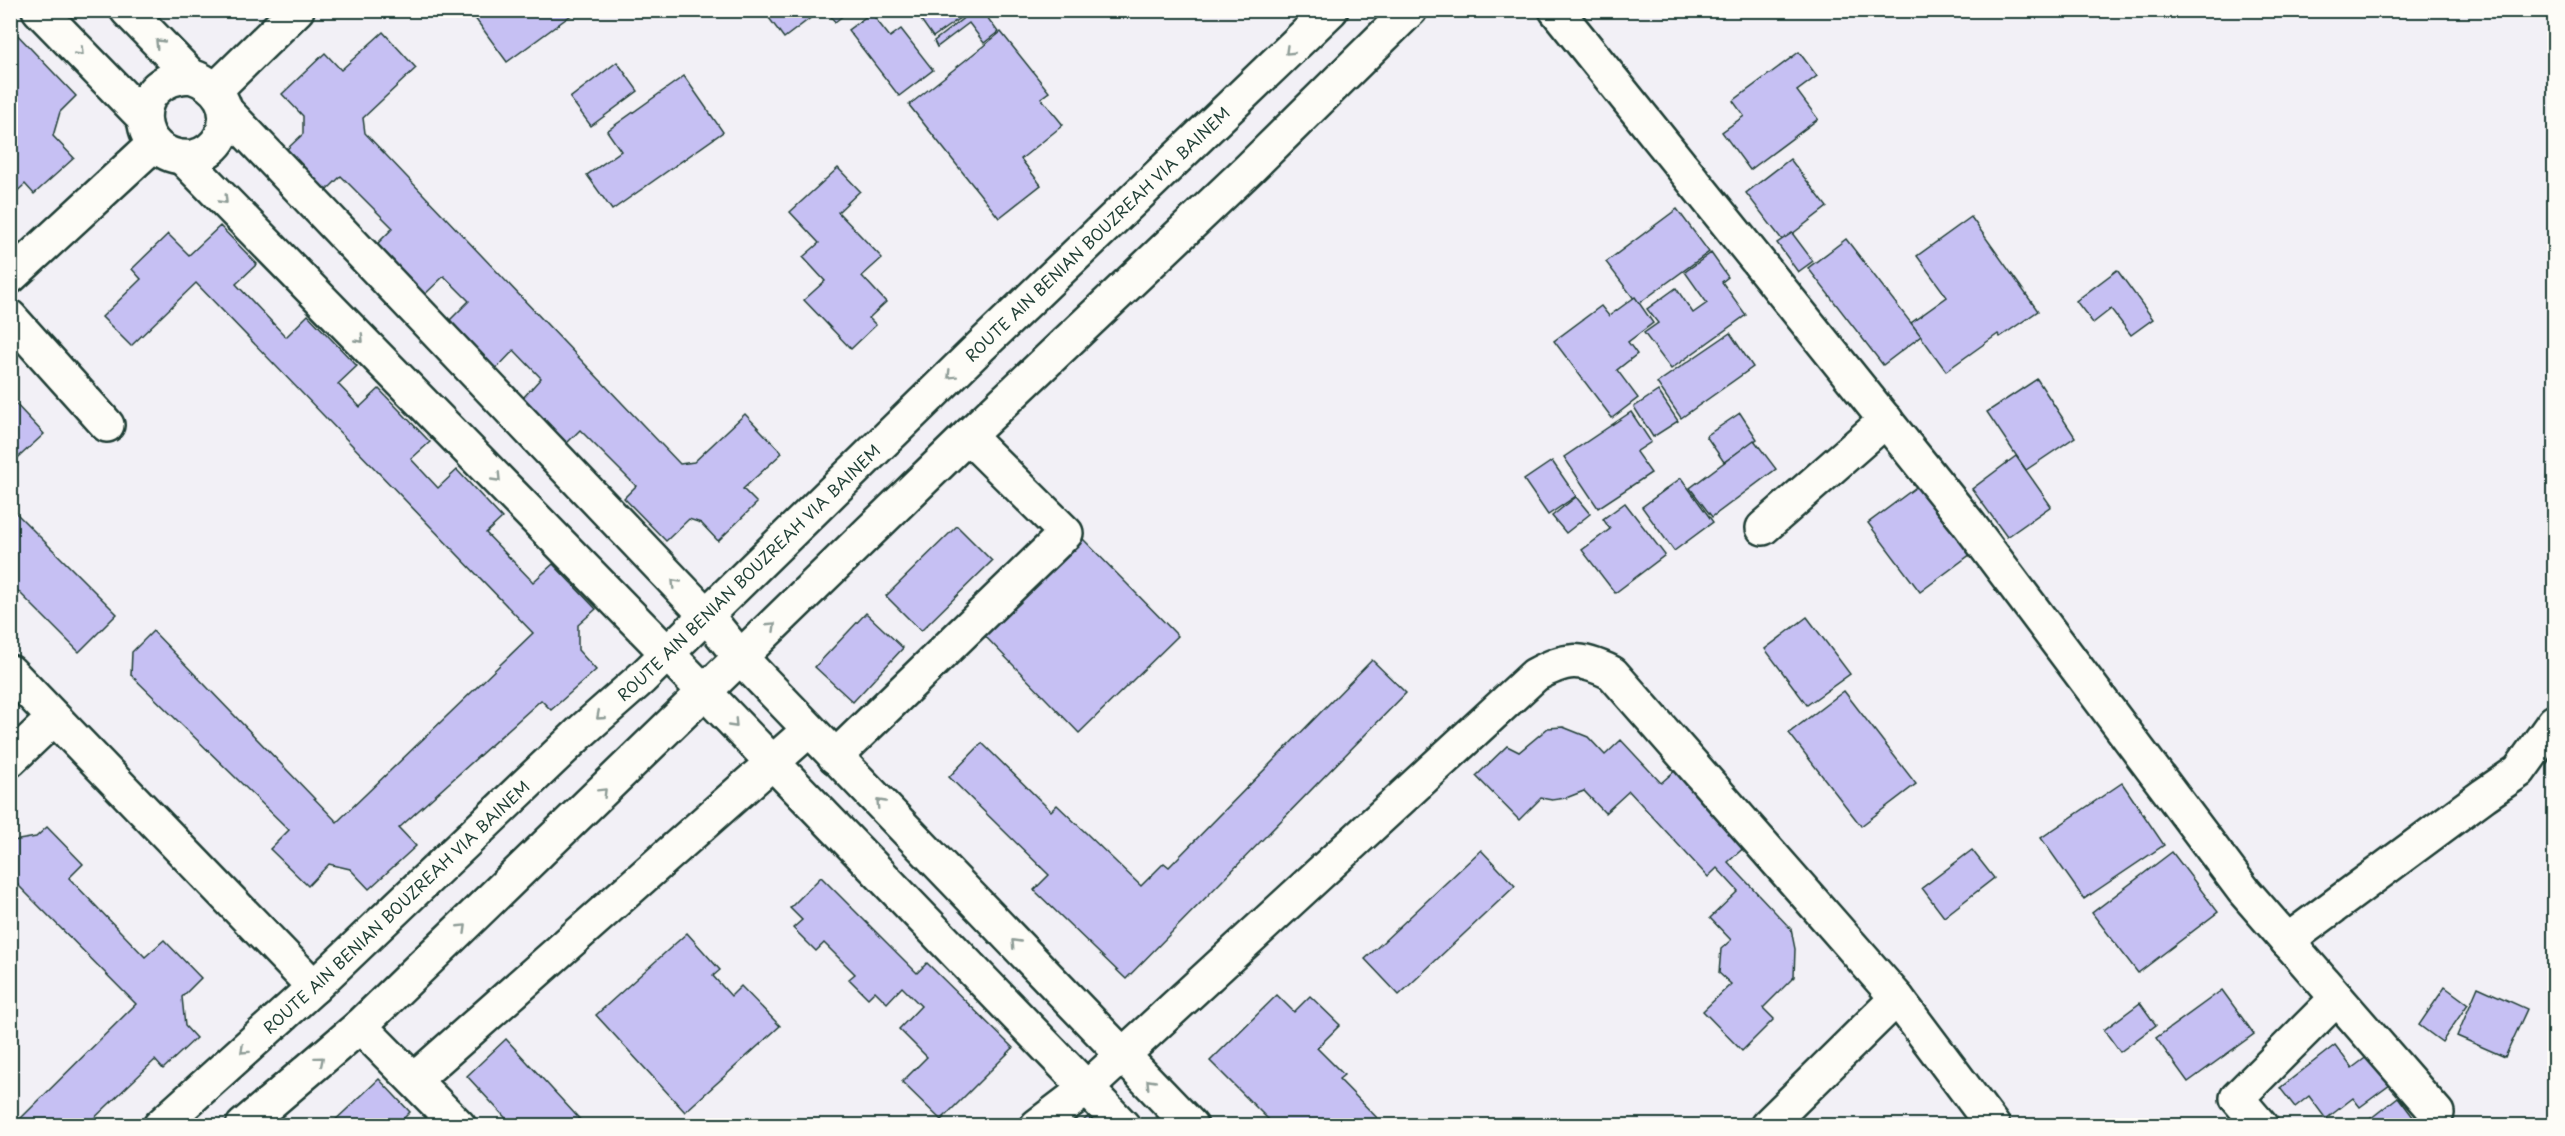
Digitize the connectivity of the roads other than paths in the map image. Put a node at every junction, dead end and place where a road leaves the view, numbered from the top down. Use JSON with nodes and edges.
{"nodes":[{"id":1,"x":39,"y":10,"type":"edge"},
{"id":2,"x":127,"y":10,"type":"edge"},
{"id":3,"x":297,"y":10,"type":"edge"},
{"id":4,"x":1331,"y":10,"type":"edge"},
{"id":5,"x":1410,"y":10,"type":"edge"},
{"id":6,"x":1556,"y":10,"type":"edge"},
{"id":7,"x":211,"y":92,"type":"junction"},
{"id":8,"x":149,"y":131,"type":"junction"},
{"id":9,"x":183,"y":158,"type":"junction"},
{"id":10,"x":10,"y":277,"type":"edge"},
{"id":11,"x":10,"y":317,"type":"edge"},
{"id":12,"x":1886,"y":420,"type":"junction"},
{"id":13,"x":107,"y":425,"type":"dead end"},
{"id":14,"x":968,"y":436,"type":"junction"},
{"id":15,"x":1763,"y":528,"type":"dead end"},
{"id":16,"x":707,"y":616,"type":"junction"},
{"id":17,"x":667,"y":653,"type":"junction"},
{"id":18,"x":740,"y":657,"type":"junction"},
{"id":19,"x":10,"y":672,"type":"edge"},
{"id":20,"x":703,"y":692,"type":"junction"},
{"id":21,"x":54,"y":718,"type":"junction"},
{"id":22,"x":2554,"y":722,"type":"edge"},
{"id":23,"x":809,"y":730,"type":"junction"},
{"id":24,"x":835,"y":757,"type":"junction"},
{"id":25,"x":10,"y":760,"type":"edge"},
{"id":26,"x":773,"y":764,"type":"junction"},
{"id":27,"x":2287,"y":941,"type":"junction"},
{"id":28,"x":314,"y":987,"type":"junction"},
{"id":29,"x":1897,"y":998,"type":"junction"},
{"id":30,"x":2337,"y":998,"type":"junction"},
{"id":31,"x":360,"y":1026,"type":"junction"},
{"id":32,"x":1123,"y":1055,"type":"junction"},
{"id":33,"x":414,"y":1080,"type":"junction"},
{"id":34,"x":1087,"y":1089,"type":"junction"},
{"id":35,"x":2437,"y":1113,"type":"dead end"},
{"id":36,"x":160,"y":1125,"type":"edge"},
{"id":37,"x":243,"y":1125,"type":"edge"},
{"id":38,"x":459,"y":1125,"type":"edge"},
{"id":39,"x":1037,"y":1125,"type":"edge"},
{"id":40,"x":1123,"y":1125,"type":"edge"},
{"id":41,"x":1191,"y":1125,"type":"edge"},
{"id":42,"x":1767,"y":1125,"type":"edge"},
{"id":43,"x":1993,"y":1125,"type":"edge"},
{"id":44,"x":2261,"y":1125,"type":"edge"}],
"edges":[{"from":1,"to":8,"type":"street","one_way":true},
{"from":7,"to":2,"type":"street","one_way":true},
{"from":3,"to":7,"type":"street"},
{"from":4,"to":16,"type":"street","name":"ROUTE AIN BENIAN BOUZREAH VIA BAINEM","one_way":true},
{"from":5,"to":14,"type":"street"},
{"from":6,"to":12,"type":"street"},
{"from":7,"to":8,"type":"street"},
{"from":7,"to":9,"type":"street"},
{"from":16,"to":7,"type":"street","one_way":true},
{"from":8,"to":9,"type":"street"},
{"from":8,"to":10,"type":"street"},
{"from":9,"to":17,"type":"street","one_way":true},
{"from":11,"to":13,"type":"street"},
{"from":12,"to":15,"type":"street"},
{"from":12,"to":27,"type":"street"},
{"from":18,"to":14,"type":"street","one_way":true},
{"from":14,"to":24,"type":"street"},
{"from":16,"to":17,"type":"street","name":"ROUTE AIN BENIAN BOUZREAH VIA BAINEM"},
{"from":16,"to":18,"type":"street"},
{"from":17,"to":20,"type":"street"},
{"from":17,"to":28,"type":"street","name":"ROUTE AIN BENIAN BOUZREAH VIA BAINEM","one_way":true},
{"from":18,"to":20,"type":"street"},
{"from":18,"to":23,"type":"street"},
{"from":19,"to":21,"type":"street"},
{"from":20,"to":26,"type":"street","one_way":true},
{"from":31,"to":20,"type":"street","one_way":true},
{"from":21,"to":25,"type":"street"},
{"from":21,"to":28,"type":"street"},
{"from":22,"to":27,"type":"street"},
{"from":23,"to":24,"type":"street"},
{"from":23,"to":26,"type":"street"},
{"from":32,"to":24,"type":"street","one_way":true},
{"from":26,"to":33,"type":"street"},
{"from":26,"to":34,"type":"street"},
{"from":27,"to":30,"type":"street"},
{"from":28,"to":36,"type":"street","name":"ROUTE AIN BENIAN BOUZREAH VIA BAINEM","one_way":true},
{"from":29,"to":32,"type":"street"},
{"from":29,"to":42,"type":"street"},
{"from":29,"to":43,"type":"street"},
{"from":30,"to":35,"type":"street"},
{"from":30,"to":44,"type":"street"},
{"from":31,"to":33,"type":"street"},
{"from":37,"to":31,"type":"street","one_way":true},
{"from":32,"to":34,"type":"street"},
{"from":41,"to":32,"type":"street","one_way":true},
{"from":33,"to":38,"type":"street"},
{"from":34,"to":39,"type":"street"},
{"from":34,"to":40,"type":"street"}]}
